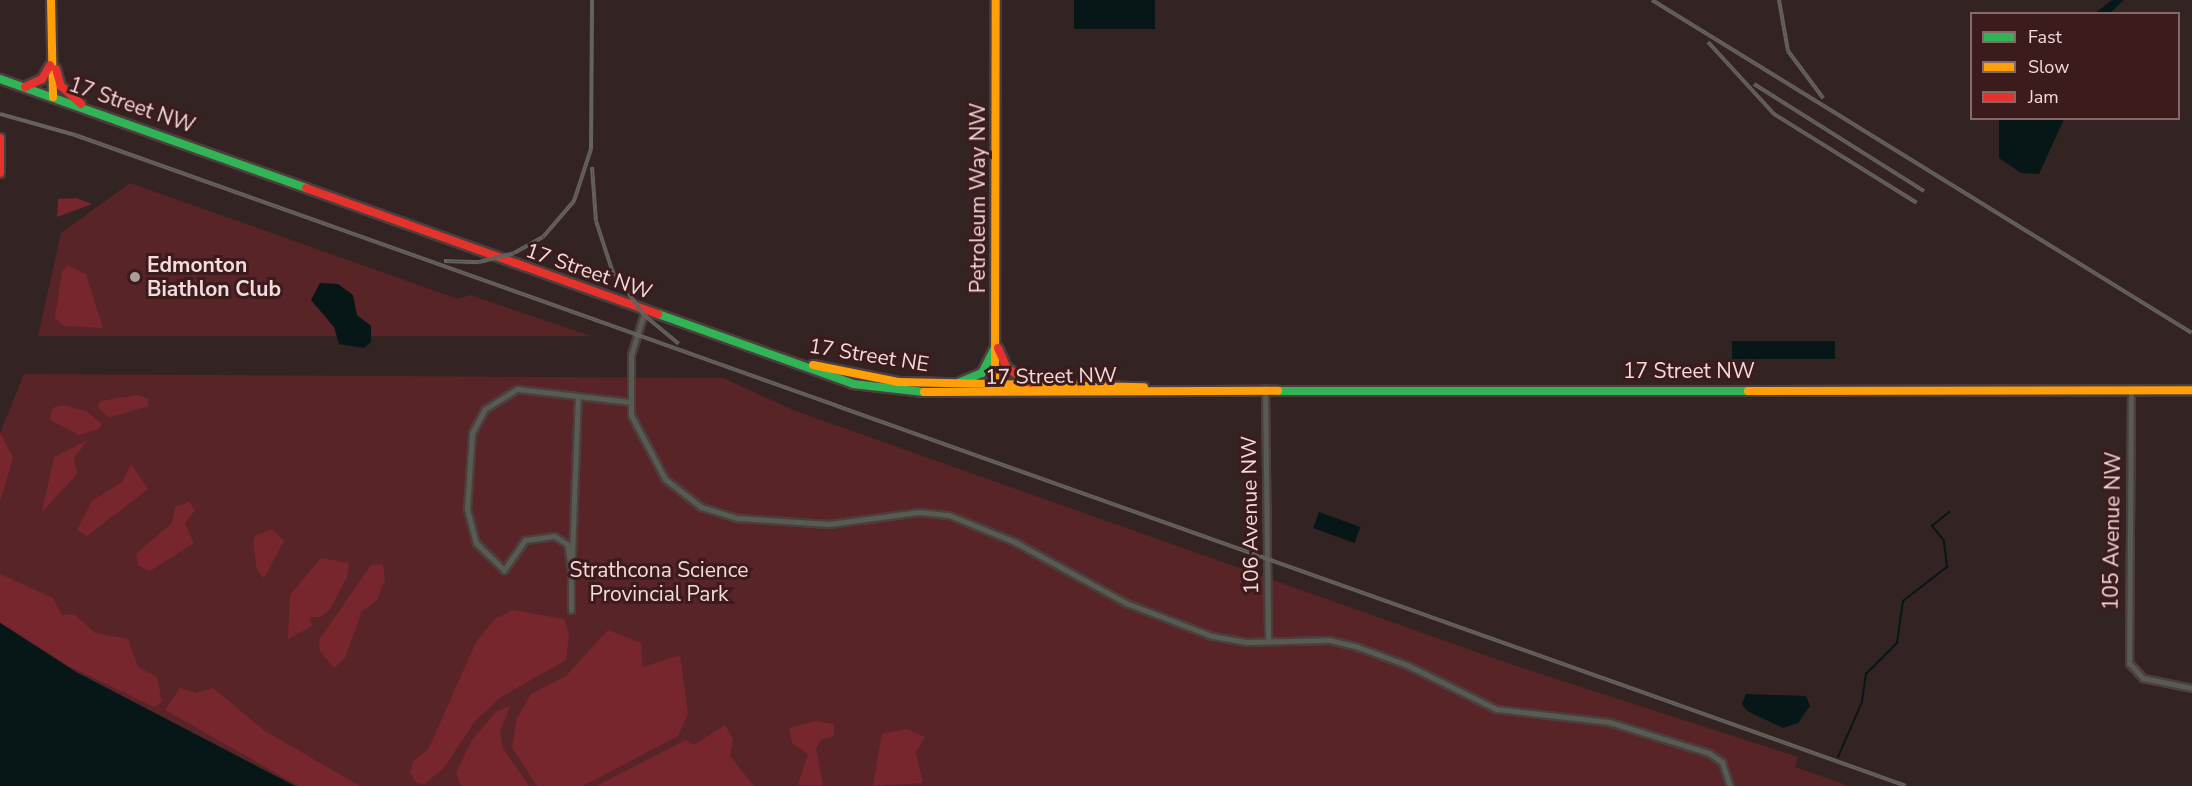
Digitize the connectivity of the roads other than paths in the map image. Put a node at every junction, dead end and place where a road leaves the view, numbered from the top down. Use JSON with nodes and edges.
{"nodes":[{"id":1,"x":51,"y":0,"type":"edge"},
{"id":2,"x":996,"y":0,"type":"edge"},
{"id":3,"x":51,"y":50,"type":"junction"},
{"id":4,"x":0,"y":79,"type":"edge"},
{"id":5,"x":24,"y":87,"type":"junction"},
{"id":6,"x":53,"y":97,"type":"junction"},
{"id":7,"x":87,"y":109,"type":"junction"},
{"id":8,"x":0,"y":138,"type":"edge"},
{"id":9,"x":0,"y":173,"type":"edge"},
{"id":10,"x":645,"y":310,"type":"junction"},
{"id":11,"x":996,"y":344,"type":"junction"},
{"id":12,"x":780,"y":357,"type":"junction"},
{"id":13,"x":953,"y":385,"type":"junction"},
{"id":14,"x":995,"y":385,"type":"junction"},
{"id":15,"x":1035,"y":385,"type":"junction"},
{"id":16,"x":1265,"y":388,"type":"junction"},
{"id":17,"x":1185,"y":389,"type":"junction"},
{"id":18,"x":2131,"y":389,"type":"junction"},
{"id":19,"x":2192,"y":390,"type":"edge"},
{"id":20,"x":578,"y":396,"type":"junction"},
{"id":21,"x":996,"y":396,"type":"junction"},
{"id":22,"x":630,"y":402,"type":"junction"},
{"id":23,"x":571,"y":571,"type":"junction"},
{"id":24,"x":572,"y":610,"type":"dead end"},
{"id":25,"x":1268,"y":641,"type":"junction"},
{"id":26,"x":2192,"y":688,"type":"edge"},
{"id":27,"x":1730,"y":786,"type":"edge"}],
"edges":[{"from":1,"to":3,"type":"main road"},
{"from":2,"to":11,"type":"main road","name":"Petroleum Way NW"},
{"from":3,"to":5,"type":"main road"},
{"from":3,"to":6,"type":"main road"},
{"from":3,"to":7,"type":"main road"},
{"from":4,"to":5,"type":"main road","name":"17 Street NW"},
{"from":5,"to":6,"type":"main road","name":"17 Street NW"},
{"from":6,"to":7,"type":"main road","name":"17 Street NW"},
{"from":7,"to":10,"type":"main road","name":"17 Street NW"},
{"from":8,"to":9,"type":"main road"},
{"from":10,"to":12,"type":"main road","name":"17 Street NW"},
{"from":10,"to":22,"type":"street"},
{"from":11,"to":13,"type":"main road"},
{"from":11,"to":14,"type":"main road","name":"Petroleum Way NW"},
{"from":11,"to":15,"type":"main road"},
{"from":12,"to":13,"type":"main road","name":"17 Street NE"},
{"from":12,"to":21,"type":"main road","name":"17 Street NW"},
{"from":13,"to":14,"type":"main road","name":"17 Street NW"},
{"from":14,"to":15,"type":"main road"},
{"from":14,"to":21,"type":"main road","name":"Petroleum Way NW"},
{"from":15,"to":17,"type":"main road","name":"17 Street NW"},
{"from":16,"to":17,"type":"main road","name":"17 Street NW"},
{"from":16,"to":18,"type":"main road","name":"17 Street NW"},
{"from":16,"to":25,"type":"street","name":"106 Avenue NW"},
{"from":17,"to":21,"type":"main road","name":"17 Street NW"},
{"from":18,"to":19,"type":"main road","name":"17 Street NW"},
{"from":18,"to":26,"type":"street","name":"105 Avenue NW"},
{"from":20,"to":22,"type":"street"},
{"from":20,"to":23,"type":"street"},
{"from":20,"to":23,"type":"street"},
{"from":22,"to":25,"type":"street"},
{"from":23,"to":24,"type":"street"},
{"from":25,"to":27,"type":"street"}]}
